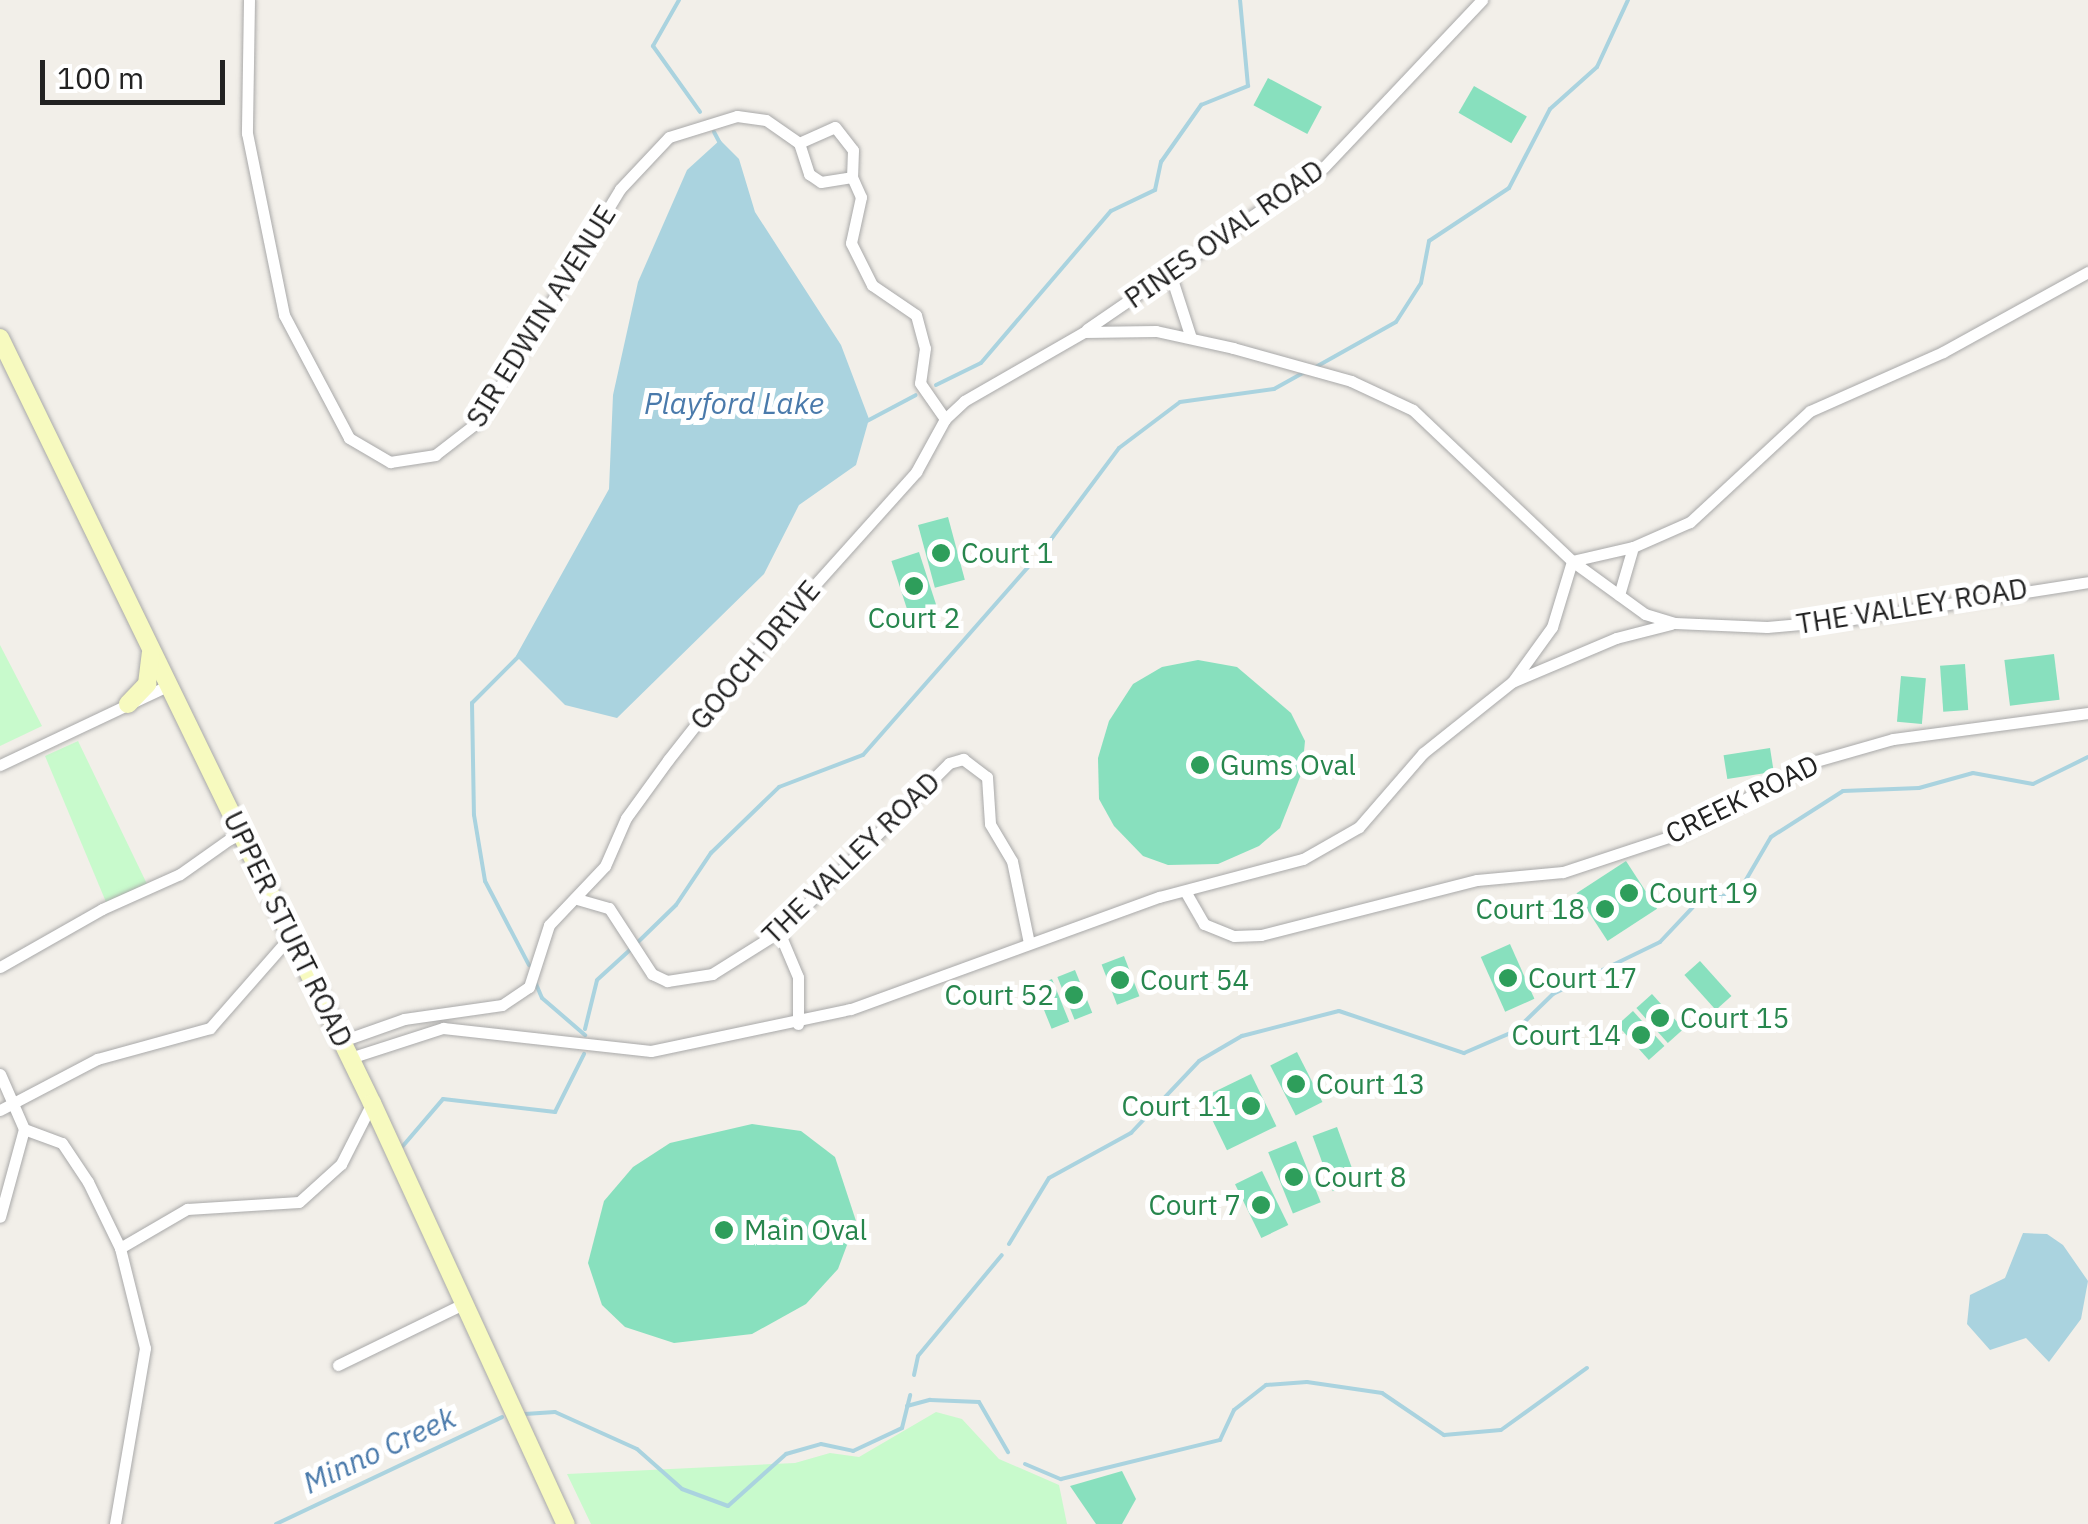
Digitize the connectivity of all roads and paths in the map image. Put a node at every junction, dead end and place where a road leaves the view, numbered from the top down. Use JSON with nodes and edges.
{"nodes":[{"id":1,"x":249,"y":0,"type":"edge"},
{"id":2,"x":1482,"y":0,"type":"edge"},
{"id":3,"x":799,"y":143,"type":"junction"},
{"id":4,"x":852,"y":176,"type":"junction"},
{"id":5,"x":1170,"y":272,"type":"junction"},
{"id":6,"x":2088,"y":272,"type":"edge"},
{"id":7,"x":1084,"y":332,"type":"junction"},
{"id":8,"x":0,"y":338,"type":"edge"},
{"id":9,"x":1191,"y":338,"type":"junction"},
{"id":10,"x":945,"y":419,"type":"junction"},
{"id":11,"x":1633,"y":547,"type":"junction"},
{"id":12,"x":1572,"y":561,"type":"junction"},
{"id":13,"x":2088,"y":582,"type":"edge"},
{"id":14,"x":1619,"y":595,"type":"junction"},
{"id":15,"x":1675,"y":622,"type":"junction"},
{"id":16,"x":151,"y":648,"type":"junction"},
{"id":17,"x":1512,"y":682,"type":"junction"},
{"id":18,"x":169,"y":685,"type":"junction"},
{"id":19,"x":128,"y":704,"type":"junction"},
{"id":20,"x":2088,"y":712,"type":"edge"},
{"id":21,"x":0,"y":765,"type":"edge"},
{"id":22,"x":241,"y":831,"type":"junction"},
{"id":23,"x":1186,"y":891,"type":"junction"},
{"id":24,"x":576,"y":899,"type":"junction"},
{"id":25,"x":778,"y":932,"type":"junction"},
{"id":26,"x":290,"y":937,"type":"junction"},
{"id":27,"x":1029,"y":943,"type":"junction"},
{"id":28,"x":0,"y":967,"type":"edge"},
{"id":29,"x":798,"y":1024,"type":"junction"},
{"id":30,"x":346,"y":1050,"type":"junction"},
{"id":31,"x":0,"y":1074,"type":"edge"},
{"id":32,"x":372,"y":1103,"type":"junction"},
{"id":33,"x":14,"y":1105,"type":"junction"},
{"id":34,"x":0,"y":1110,"type":"edge"},
{"id":35,"x":24,"y":1129,"type":"junction"},
{"id":36,"x":0,"y":1217,"type":"edge"},
{"id":37,"x":120,"y":1248,"type":"junction"},
{"id":38,"x":461,"y":1305,"type":"junction"},
{"id":39,"x":338,"y":1364,"type":"dead end"},
{"id":40,"x":563,"y":1523,"type":"edge"},
{"id":41,"x":115,"y":1524,"type":"edge"}],
"edges":[{"from":1,"to":3,"type":"street","name":"SIR EDWIN AVENUE"},
{"from":2,"to":5,"type":"street","name":"PINES OVAL ROAD"},
{"from":3,"to":4,"type":"street","name":"SIR EDWIN AVENUE"},
{"from":3,"to":4,"type":"street"},
{"from":4,"to":10,"type":"street"},
{"from":5,"to":7,"type":"street","name":"PINES OVAL ROAD"},
{"from":5,"to":9,"type":"street"},
{"from":6,"to":11,"type":"street"},
{"from":7,"to":9,"type":"street"},
{"from":7,"to":10,"type":"street","name":"PINES OVAL ROAD"},
{"from":8,"to":16,"type":"main road","name":"UPPER STURT ROAD"},
{"from":9,"to":12,"type":"street"},
{"from":10,"to":24,"type":"street","name":"GOOCH DRIVE"},
{"from":11,"to":12,"type":"street"},
{"from":11,"to":14,"type":"street"},
{"from":12,"to":14,"type":"street","name":"THE VALLEY ROAD"},
{"from":12,"to":17,"type":"street","name":"THE VALLEY ROAD"},
{"from":13,"to":15,"type":"street","name":"THE VALLEY ROAD"},
{"from":14,"to":15,"type":"street","name":"THE VALLEY ROAD"},
{"from":15,"to":17,"type":"street","name":"THE VALLEY ROAD"},
{"from":16,"to":18,"type":"main road","name":"UPPER STURT ROAD"},
{"from":16,"to":19,"type":"main road"},
{"from":17,"to":23,"type":"street","name":"THE VALLEY ROAD"},
{"from":18,"to":19,"type":"street"},
{"from":18,"to":22,"type":"main road","name":"UPPER STURT ROAD"},
{"from":19,"to":21,"type":"street"},
{"from":20,"to":23,"type":"street","name":"CREEK ROAD"},
{"from":22,"to":26,"type":"main road","name":"UPPER STURT ROAD"},
{"from":22,"to":28,"type":"street"},
{"from":23,"to":27,"type":"street","name":"THE VALLEY ROAD"},
{"from":24,"to":25,"type":"street","name":"THE VALLEY ROAD"},
{"from":24,"to":30,"type":"street","name":"GOOCH DRIVE"},
{"from":25,"to":27,"type":"street","name":"THE VALLEY ROAD"},
{"from":25,"to":29,"type":"street"},
{"from":26,"to":30,"type":"main road","name":"UPPER STURT ROAD"},
{"from":26,"to":33,"type":"street"},
{"from":27,"to":29,"type":"street","name":"THE VALLEY ROAD"},
{"from":29,"to":30,"type":"street","name":"THE VALLEY ROAD"},
{"from":30,"to":32,"type":"main road","name":"UPPER STURT ROAD"},
{"from":31,"to":33,"type":"street"},
{"from":32,"to":37,"type":"street"},
{"from":32,"to":38,"type":"main road","name":"UPPER STURT ROAD"},
{"from":33,"to":34,"type":"street"},
{"from":33,"to":35,"type":"street"},
{"from":35,"to":36,"type":"street"},
{"from":35,"to":37,"type":"street"},
{"from":37,"to":41,"type":"street"},
{"from":38,"to":39,"type":"street"},
{"from":38,"to":40,"type":"main road","name":"UPPER STURT ROAD"}]}
